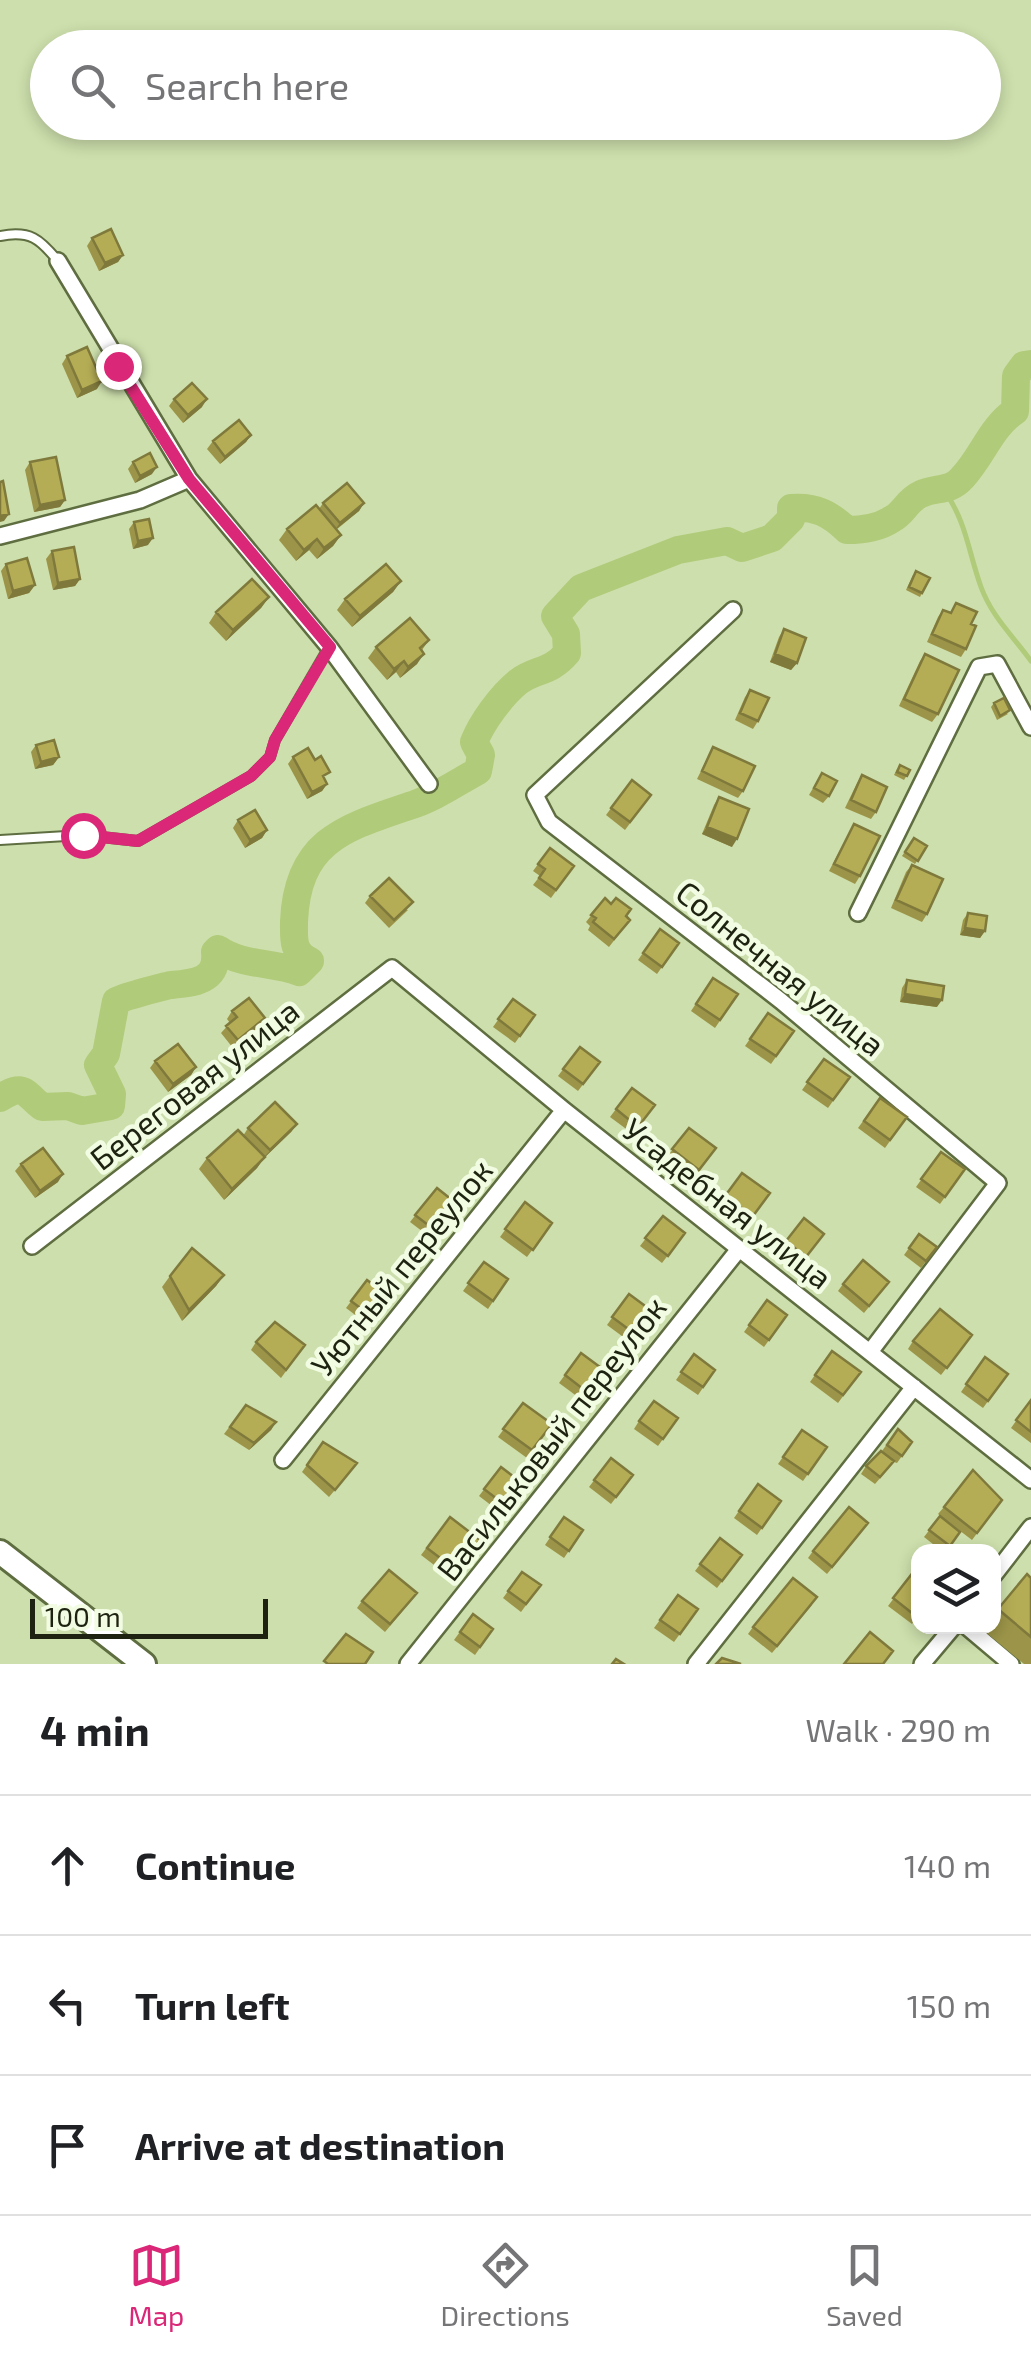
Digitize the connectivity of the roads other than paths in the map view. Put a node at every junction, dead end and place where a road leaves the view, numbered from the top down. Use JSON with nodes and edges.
{"nodes":[{"id":1,"x":0,"y":236,"type":"edge"},
{"id":2,"x":58,"y":261,"type":"joint"},
{"id":3,"x":189,"y":479,"type":"junction"},
{"id":4,"x":0,"y":536,"type":"edge"},
{"id":5,"x":733,"y":610,"type":"dead end"},
{"id":6,"x":330,"y":647,"type":"junction"},
{"id":7,"x":1031,"y":727,"type":"edge"},
{"id":8,"x":429,"y":784,"type":"dead end"},
{"id":9,"x":0,"y":840,"type":"edge"},
{"id":10,"x":858,"y":913,"type":"dead end"},
{"id":11,"x":392,"y":968,"type":"joint"},
{"id":12,"x":564,"y":1110,"type":"junction"},
{"id":13,"x":32,"y":1246,"type":"dead end"},
{"id":14,"x":739,"y":1248,"type":"junction"},
{"id":15,"x":870,"y":1352,"type":"junction"},
{"id":16,"x":914,"y":1387,"type":"junction"},
{"id":17,"x":283,"y":1460,"type":"dead end"},
{"id":18,"x":1031,"y":1480,"type":"edge"},
{"id":19,"x":1031,"y":1526,"type":"edge"},
{"id":20,"x":0,"y":1552,"type":"edge"},
{"id":21,"x":1001,"y":1566,"type":"edge"},
{"id":22,"x":947,"y":1634,"type":"edge"},
{"id":23,"x":975,"y":1634,"type":"edge"},
{"id":24,"x":144,"y":1664,"type":"edge"},
{"id":25,"x":408,"y":1664,"type":"edge"},
{"id":26,"x":696,"y":1664,"type":"edge"},
{"id":27,"x":922,"y":1664,"type":"edge"},
{"id":28,"x":1011,"y":1664,"type":"edge"}],
"edges":[{"from":1,"to":2,"type":"lane"},
{"from":2,"to":3,"type":"street"},
{"from":3,"to":4,"type":"street"},
{"from":3,"to":6,"type":"street"},
{"from":5,"to":15,"type":"street","name":"Солнечная улица"},
{"from":6,"to":8,"type":"street"},
{"from":6,"to":9,"type":"lane"},
{"from":7,"to":10,"type":"street"},
{"from":11,"to":12,"type":"street","name":"Усадебная улица"},
{"from":11,"to":13,"type":"street","name":"Береговая улица"},
{"from":12,"to":14,"type":"street","name":"Усадебная улица"},
{"from":12,"to":17,"type":"street","name":"Уютный переулок"},
{"from":14,"to":15,"type":"street","name":"Усадебная улица"},
{"from":14,"to":25,"type":"street","name":"Васильковый переулок"},
{"from":15,"to":16,"type":"street","name":"Усадебная улица"},
{"from":16,"to":18,"type":"street","name":"Усадебная улица"},
{"from":16,"to":26,"type":"street"},
{"from":19,"to":21,"type":"street"},
{"from":20,"to":24,"type":"street"},
{"from":22,"to":27,"type":"street"},
{"from":23,"to":28,"type":"street"}]}
